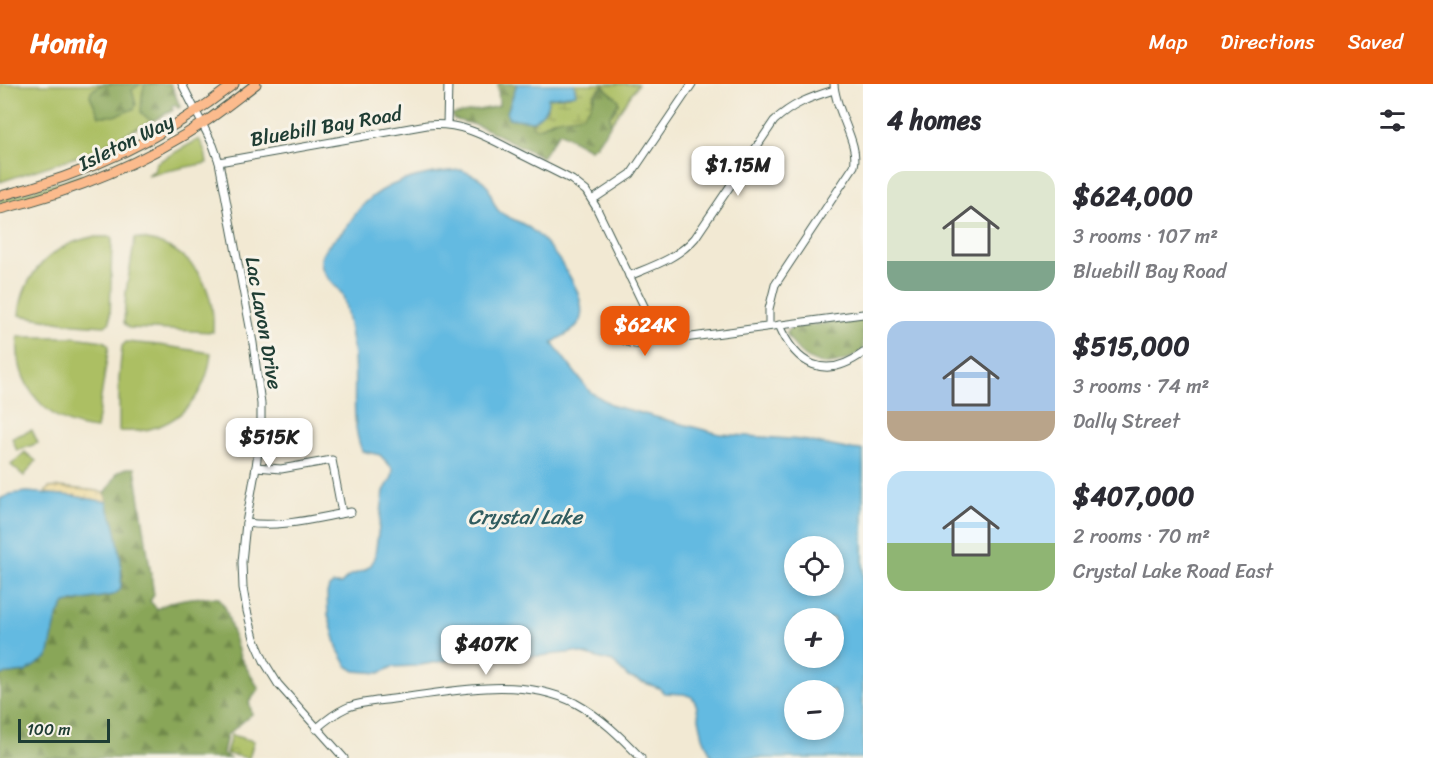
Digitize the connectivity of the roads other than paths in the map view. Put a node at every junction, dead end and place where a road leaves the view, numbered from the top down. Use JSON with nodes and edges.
{"nodes":[{"id":1,"x":182,"y":84,"type":"edge"},
{"id":2,"x":234,"y":84,"type":"edge"},
{"id":3,"x":256,"y":84,"type":"edge"},
{"id":4,"x":448,"y":84,"type":"edge"},
{"id":5,"x":692,"y":84,"type":"edge"},
{"id":6,"x":834,"y":87,"type":"edge"},
{"id":7,"x":199,"y":118,"type":"junction"},
{"id":8,"x":447,"y":124,"type":"junction"},
{"id":9,"x":219,"y":162,"type":"junction"},
{"id":10,"x":0,"y":195,"type":"edge"},
{"id":11,"x":592,"y":200,"type":"junction"},
{"id":12,"x":0,"y":209,"type":"edge"},
{"id":13,"x":629,"y":276,"type":"junction"},
{"id":14,"x":863,"y":314,"type":"edge"},
{"id":15,"x":779,"y":325,"type":"junction"},
{"id":16,"x":769,"y":326,"type":"junction"},
{"id":17,"x":658,"y":335,"type":"junction"},
{"id":18,"x":625,"y":341,"type":"dead end"},
{"id":19,"x":863,"y":353,"type":"edge"},
{"id":20,"x":256,"y":467,"type":"junction"},
{"id":21,"x":351,"y":512,"type":"dead end"},
{"id":22,"x":342,"y":513,"type":"junction"},
{"id":23,"x":246,"y":523,"type":"junction"},
{"id":24,"x":316,"y":729,"type":"junction"},
{"id":25,"x":344,"y":758,"type":"edge"},
{"id":26,"x":642,"y":758,"type":"edge"}],
"edges":[{"from":1,"to":7,"type":"street","name":"Lac Lavon Drive"},
{"from":2,"to":7,"type":"main road","name":"Isleton Way"},
{"from":3,"to":7,"type":"main road","name":"Isleton Way"},
{"from":4,"to":8,"type":"street"},
{"from":5,"to":11,"type":"street"},
{"from":6,"to":13,"type":"street"},
{"from":6,"to":16,"type":"street"},
{"from":7,"to":9,"type":"street","name":"Lac Lavon Drive"},
{"from":7,"to":10,"type":"main road","name":"Isleton Way"},
{"from":7,"to":12,"type":"main road","name":"Isleton Way"},
{"from":8,"to":9,"type":"street","name":"Bluebill Bay Road"},
{"from":8,"to":11,"type":"street","name":"Bluebill Bay Road"},
{"from":9,"to":20,"type":"street","name":"Lac Lavon Drive"},
{"from":11,"to":13,"type":"street","name":"Bluebill Bay Road"},
{"from":13,"to":17,"type":"street","name":"Bluebill Bay Road"},
{"from":14,"to":15,"type":"street"},
{"from":15,"to":16,"type":"street"},
{"from":15,"to":19,"type":"street"},
{"from":16,"to":17,"type":"street"},
{"from":17,"to":18,"type":"street"},
{"from":20,"to":22,"type":"street"},
{"from":20,"to":23,"type":"street","name":"Lac Lavon Drive"},
{"from":21,"to":22,"type":"street"},
{"from":22,"to":23,"type":"street"},
{"from":23,"to":24,"type":"street","name":"Lac Lavon Drive"},
{"from":24,"to":25,"type":"street","name":"Lac Lavon Drive"},
{"from":24,"to":26,"type":"street"}]}
